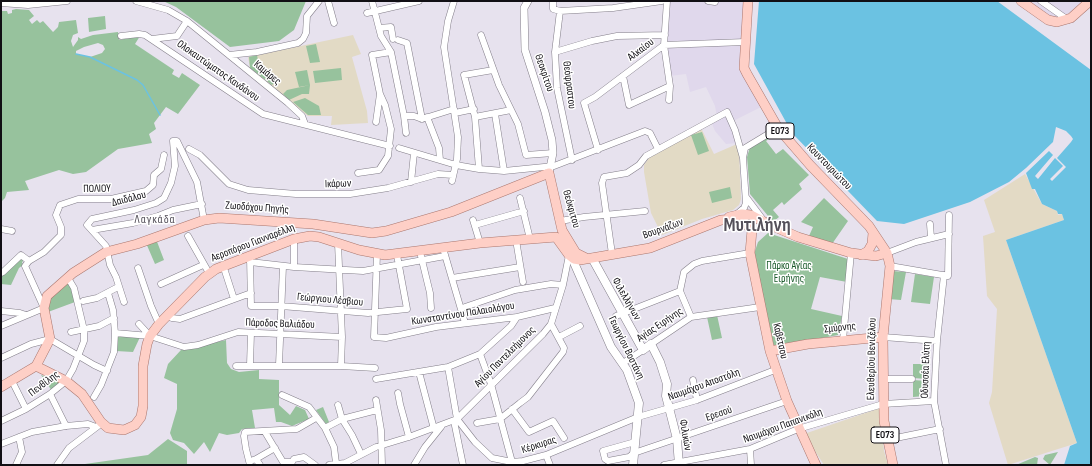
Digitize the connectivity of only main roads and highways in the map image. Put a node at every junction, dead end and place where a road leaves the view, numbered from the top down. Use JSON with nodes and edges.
{"nodes":[{"id":1,"x":748,"y":1,"type":"edge"},
{"id":2,"x":1021,"y":1,"type":"edge"},
{"id":3,"x":1090,"y":1,"type":"edge"},
{"id":4,"x":550,"y":170,"type":"joint"},
{"id":5,"x":740,"y":217,"type":"junction"},
{"id":6,"x":766,"y":223,"type":"junction"},
{"id":7,"x":559,"y":230,"type":"junction"},
{"id":8,"x":873,"y":233,"type":"junction"},
{"id":9,"x":752,"y":237,"type":"junction"},
{"id":10,"x":565,"y":244,"type":"junction"},
{"id":11,"x":887,"y":253,"type":"junction"},
{"id":12,"x":855,"y":254,"type":"junction"},
{"id":13,"x":570,"y":257,"type":"junction"},
{"id":14,"x":590,"y":258,"type":"junction"},
{"id":15,"x":883,"y":337,"type":"junction"},
{"id":16,"x":643,"y":350,"type":"joint"},
{"id":17,"x":770,"y":351,"type":"junction"},
{"id":18,"x":36,"y":366,"type":"junction"},
{"id":19,"x":1,"y":386,"type":"edge"},
{"id":20,"x":669,"y":408,"type":"joint"},
{"id":21,"x":679,"y":464,"type":"edge"},
{"id":22,"x":633,"y":465,"type":"edge"},
{"id":23,"x":816,"y":465,"type":"edge"},
{"id":24,"x":893,"y":465,"type":"edge"}],
"edges":[{"from":1,"to":8,"type":"main road","name":"Κουντουριώτου","number":"ΕΟ73"},
{"from":2,"to":3,"type":"main road"},
{"from":4,"to":7,"type":"main road","name":"Θεόκριτου"},
{"from":4,"to":18,"type":"main road","name":"Ζωοδόχου Πηγής"},
{"from":5,"to":6,"type":"main road","name":"Βουρνάζων"},
{"from":5,"to":9,"type":"main road"},
{"from":5,"to":14,"type":"main road","name":"Βουρνάζων"},
{"from":6,"to":9,"type":"main road"},
{"from":6,"to":12,"type":"main road"},
{"from":7,"to":10,"type":"main road"},
{"from":7,"to":18,"type":"main road","name":"Αεροπόρου Γιανναρέλλη"},
{"from":8,"to":11,"type":"main road","number":"ΕΟ73"},
{"from":8,"to":12,"type":"main road"},
{"from":9,"to":17,"type":"main road","name":"Καβέτσου"},
{"from":10,"to":13,"type":"main road"},
{"from":10,"to":14,"type":"main road","name":"Θεόκριτου"},
{"from":11,"to":12,"type":"main road"},
{"from":11,"to":15,"type":"main road","name":"Ελευθερίου Βενιζέλου","number":"ΕΟ73"},
{"from":13,"to":14,"type":"main road","name":"Βουρνάζων"},
{"from":13,"to":22,"type":"main road","name":"Γεωργίου Βοστάνη"},
{"from":14,"to":16,"type":"main road","name":"Φιλελλήνων"},
{"from":15,"to":17,"type":"main road","name":"Σμύρνης"},
{"from":15,"to":24,"type":"main road","name":"Ελευθερίου Βενιζέλου","number":"ΕΟ73"},
{"from":16,"to":20,"type":"main road","name":"Αγίας Ειρήνης"},
{"from":17,"to":23,"type":"main road","name":"Καβέτσου"},
{"from":18,"to":19,"type":"main road"},
{"from":20,"to":21,"type":"main road","name":"Φιλικών"}]}
